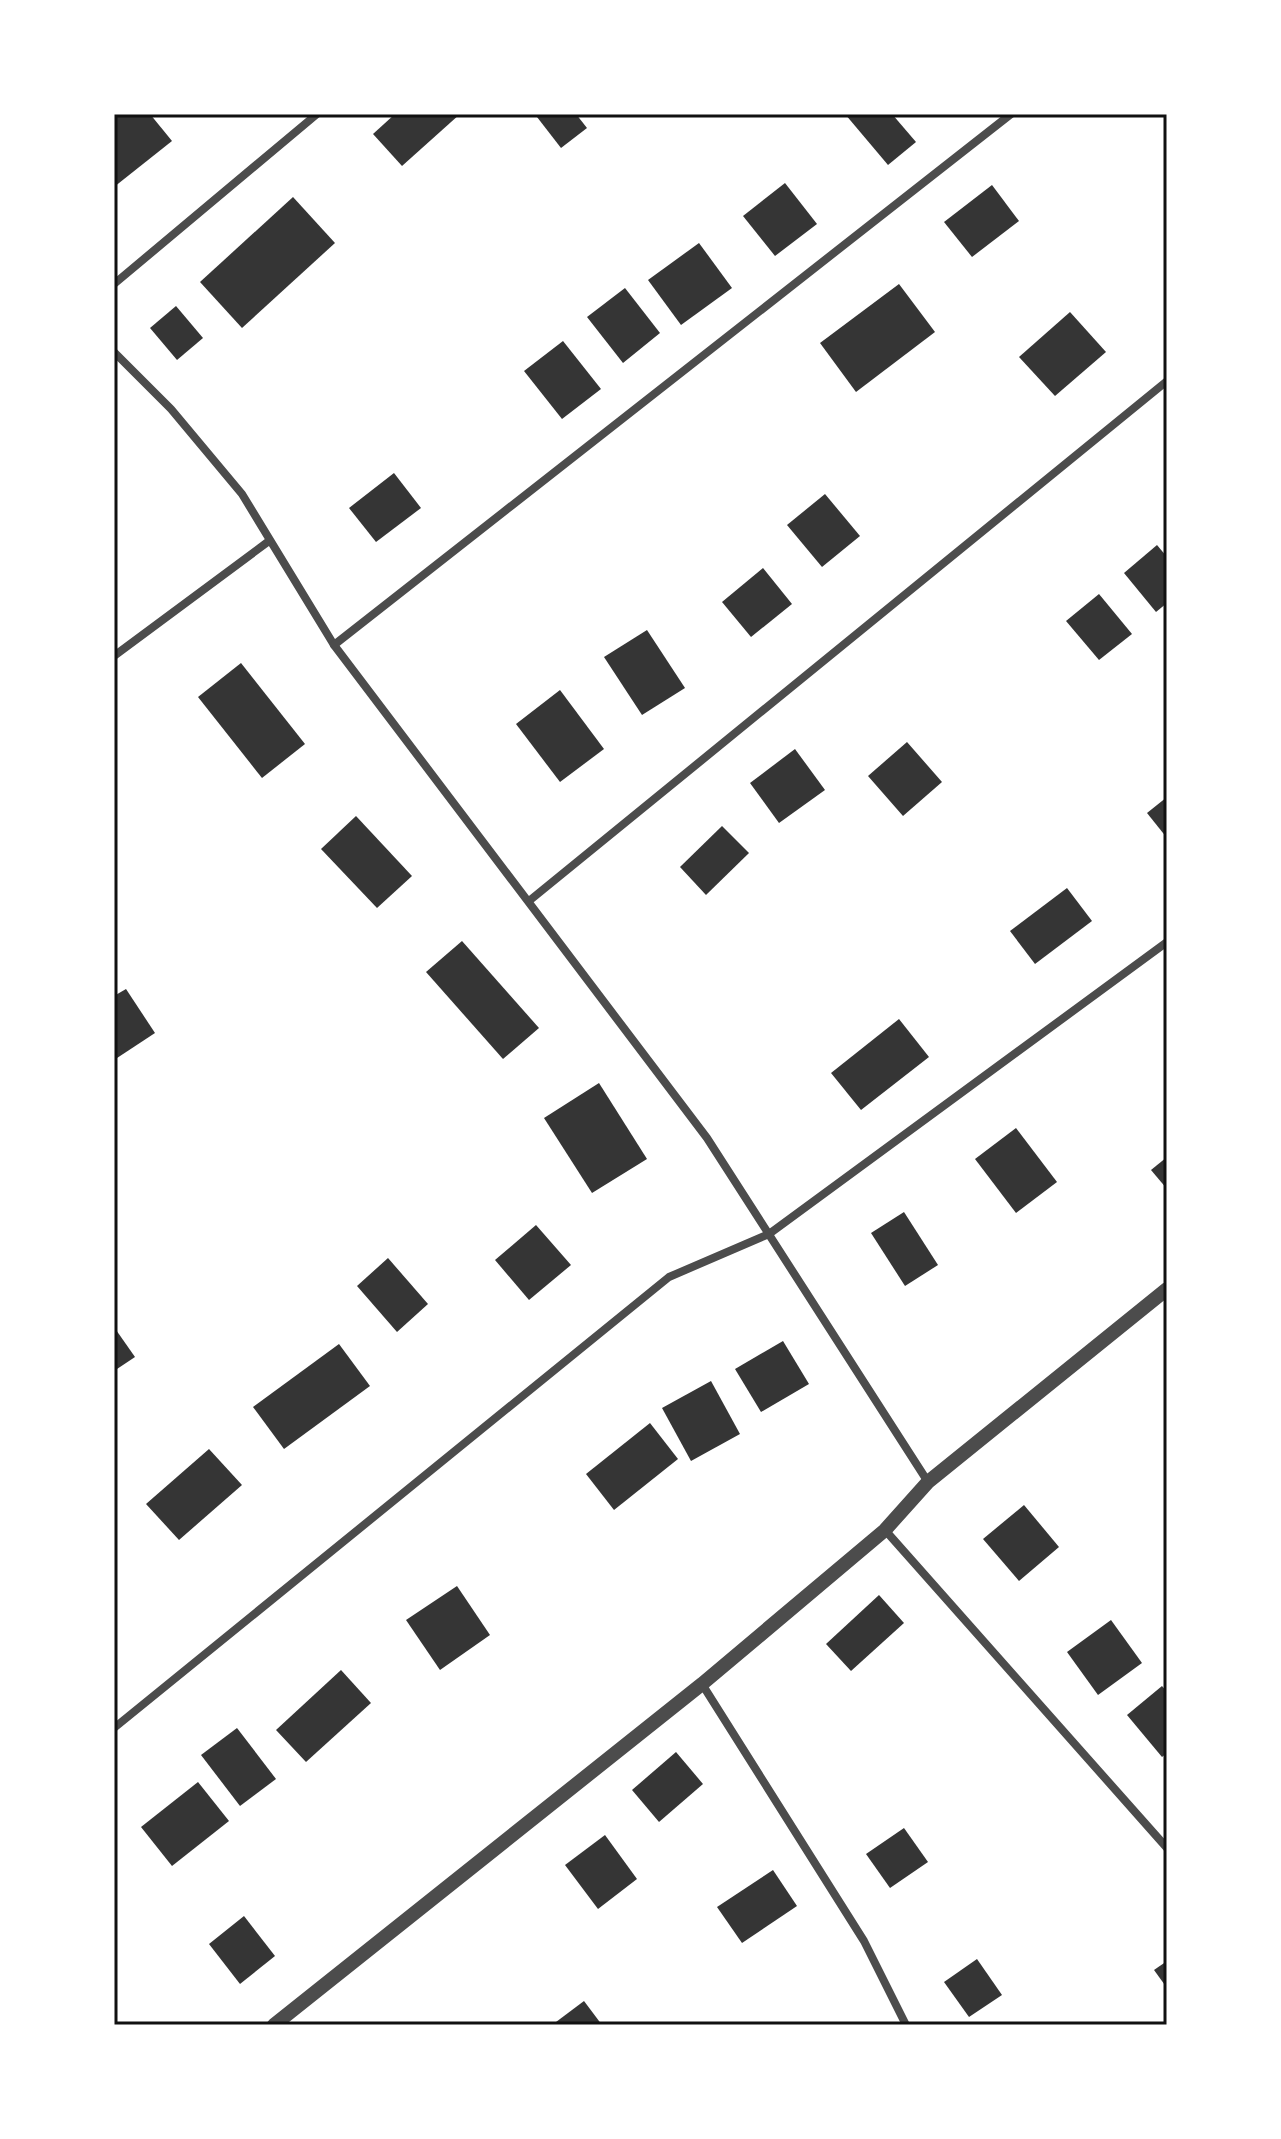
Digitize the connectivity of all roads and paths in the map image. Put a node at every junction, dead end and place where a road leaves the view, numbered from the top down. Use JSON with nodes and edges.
{"nodes":[{"id":1,"x":317,"y":114,"type":"edge"},
{"id":2,"x":1011,"y":114,"type":"edge"},
{"id":3,"x":114,"y":284,"type":"edge"},
{"id":4,"x":114,"y":352,"type":"edge"},
{"id":5,"x":1167,"y":381,"type":"edge"},
{"id":6,"x":269,"y":541,"type":"junction"},
{"id":7,"x":334,"y":645,"type":"junction"},
{"id":8,"x":114,"y":656,"type":"edge"},
{"id":9,"x":529,"y":901,"type":"junction"},
{"id":10,"x":1167,"y":942,"type":"edge"},
{"id":11,"x":769,"y":1234,"type":"junction"},
{"id":12,"x":1167,"y":1289,"type":"edge"},
{"id":13,"x":928,"y":1482,"type":"junction"},
{"id":14,"x":885,"y":1530,"type":"junction"},
{"id":15,"x":702,"y":1684,"type":"junction"},
{"id":16,"x":114,"y":1728,"type":"edge"},
{"id":17,"x":1167,"y":1848,"type":"edge"},
{"id":18,"x":274,"y":2025,"type":"edge"},
{"id":19,"x":906,"y":2025,"type":"edge"}],
"edges":[{"from":1,"to":3,"type":"street"},
{"from":2,"to":7,"type":"street"},
{"from":4,"to":6,"type":"street"},
{"from":5,"to":9,"type":"street"},
{"from":6,"to":7,"type":"street"},
{"from":6,"to":8,"type":"street"},
{"from":7,"to":9,"type":"street"},
{"from":9,"to":11,"type":"street"},
{"from":10,"to":11,"type":"street"},
{"from":11,"to":13,"type":"street"},
{"from":11,"to":16,"type":"street"},
{"from":12,"to":13,"type":"street"},
{"from":13,"to":14,"type":"street"},
{"from":14,"to":15,"type":"street"},
{"from":14,"to":17,"type":"street"},
{"from":15,"to":18,"type":"street"},
{"from":15,"to":19,"type":"street"}]}
